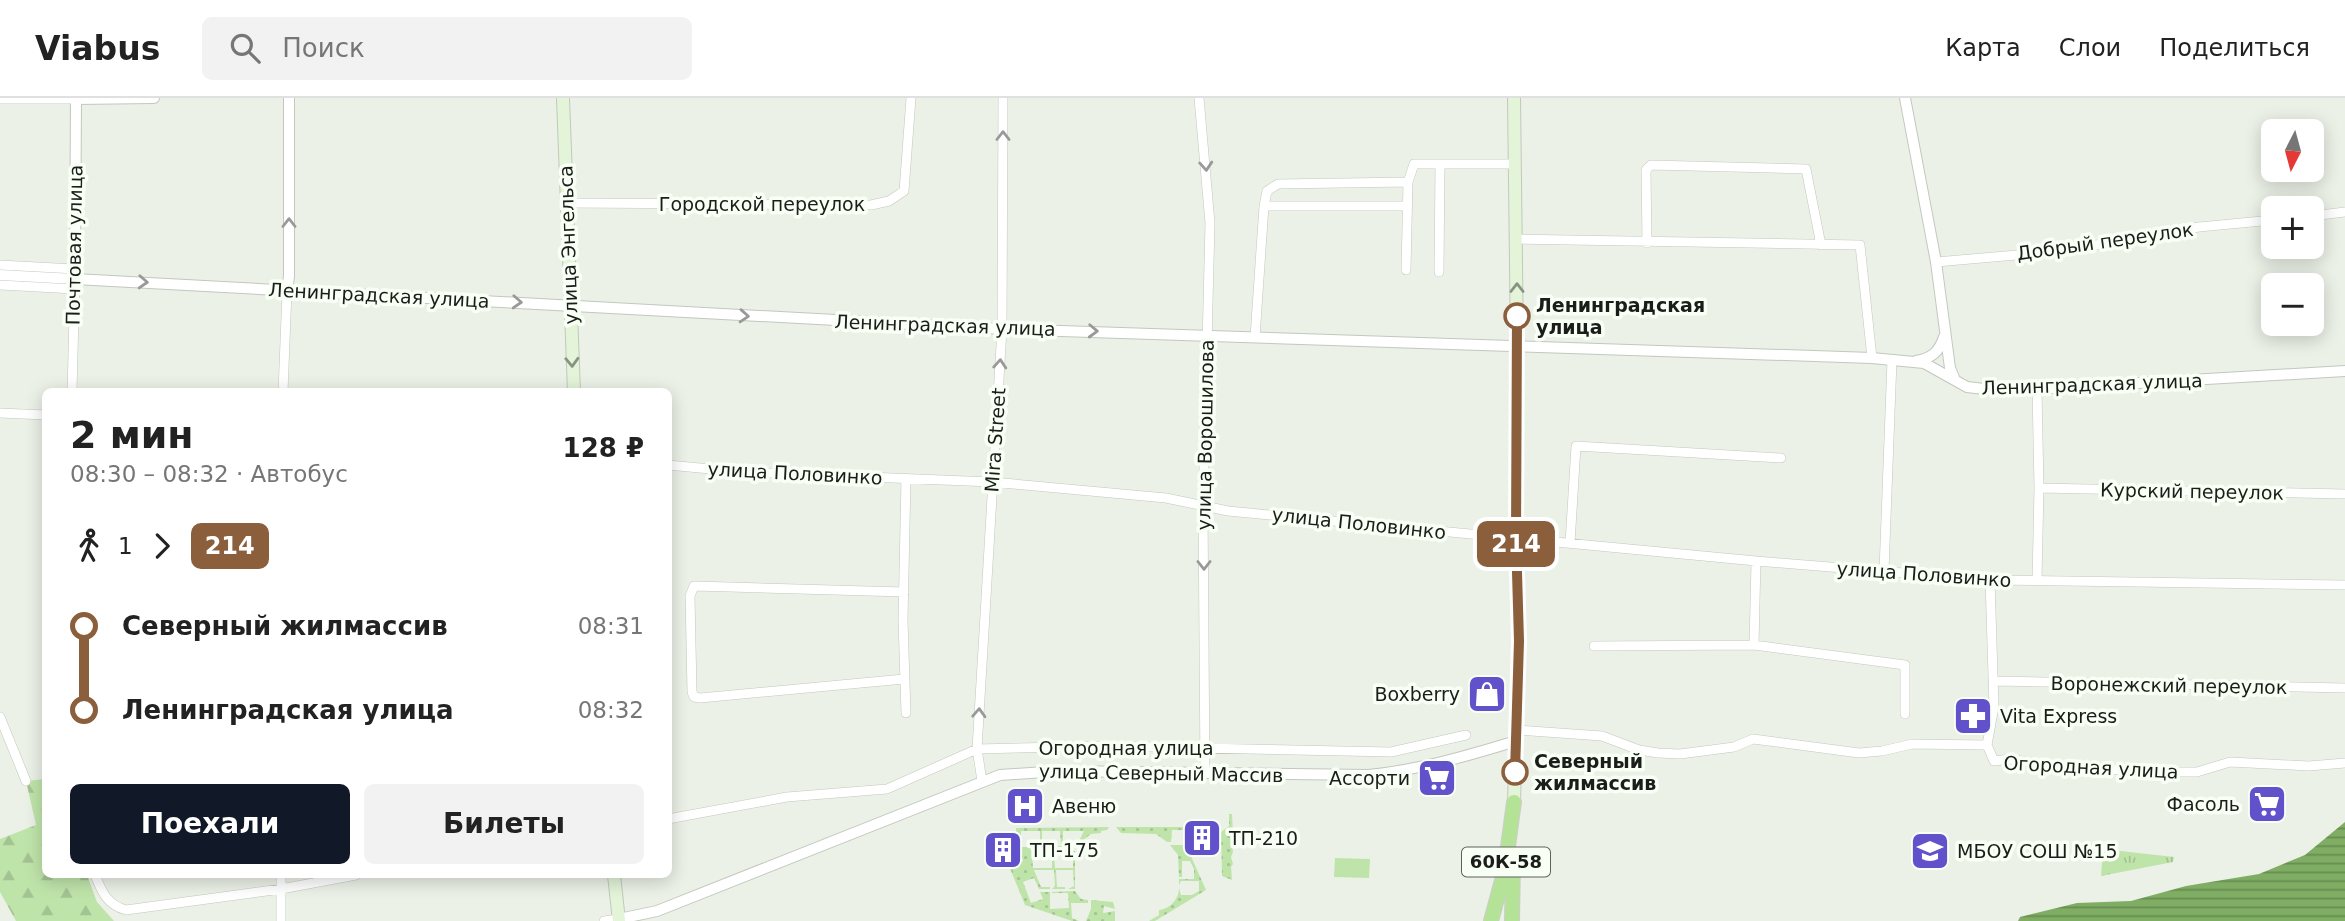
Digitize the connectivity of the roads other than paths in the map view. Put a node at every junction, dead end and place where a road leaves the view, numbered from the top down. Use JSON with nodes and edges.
{"nodes":[{"id":1,"x":76,"y":98,"type":"edge"},
{"id":2,"x":154,"y":98,"type":"edge"},
{"id":3,"x":289,"y":98,"type":"edge"},
{"id":4,"x":563,"y":98,"type":"edge"},
{"id":5,"x":911,"y":98,"type":"edge"},
{"id":6,"x":1003,"y":98,"type":"edge"},
{"id":7,"x":1199,"y":98,"type":"edge"},
{"id":8,"x":1514,"y":98,"type":"edge"},
{"id":9,"x":1905,"y":98,"type":"edge"},
{"id":10,"x":0,"y":99,"type":"edge"},
{"id":11,"x":1440,"y":164,"type":"junction"},
{"id":12,"x":1515,"y":164,"type":"junction"},
{"id":13,"x":1408,"y":182,"type":"junction"},
{"id":14,"x":567,"y":202,"type":"junction"},
{"id":15,"x":1264,"y":206,"type":"junction"},
{"id":16,"x":1407,"y":206,"type":"junction"},
{"id":17,"x":2345,"y":212,"type":"edge"},
{"id":18,"x":2324,"y":215,"type":"edge"},
{"id":19,"x":2261,"y":221,"type":"edge"},
{"id":20,"x":1516,"y":239,"type":"junction"},
{"id":21,"x":1647,"y":243,"type":"junction"},
{"id":22,"x":1821,"y":245,"type":"junction"},
{"id":23,"x":1936,"y":262,"type":"junction"},
{"id":24,"x":0,"y":265,"type":"edge"},
{"id":25,"x":1406,"y":270,"type":"dead end"},
{"id":26,"x":1439,"y":272,"type":"dead end"},
{"id":27,"x":0,"y":275,"type":"edge"},
{"id":28,"x":75,"y":279,"type":"junction"},
{"id":29,"x":0,"y":285,"type":"edge"},
{"id":30,"x":287,"y":291,"type":"junction"},
{"id":31,"x":570,"y":304,"type":"junction"},
{"id":32,"x":1945,"y":324,"type":"junction"},
{"id":33,"x":1002,"y":328,"type":"junction"},
{"id":34,"x":1206,"y":335,"type":"junction"},
{"id":35,"x":1255,"y":337,"type":"junction"},
{"id":36,"x":1517,"y":346,"type":"junction"},
{"id":37,"x":1872,"y":358,"type":"junction"},
{"id":38,"x":1892,"y":360,"type":"junction"},
{"id":39,"x":1914,"y":361,"type":"junction"},
{"id":40,"x":2345,"y":371,"type":"edge"},
{"id":41,"x":1957,"y":382,"type":"junction"},
{"id":42,"x":72,"y":388,"type":"edge"},
{"id":43,"x":284,"y":388,"type":"edge"},
{"id":44,"x":574,"y":388,"type":"edge"},
{"id":45,"x":2037,"y":390,"type":"junction"},
{"id":46,"x":0,"y":413,"type":"edge"},
{"id":47,"x":42,"y":415,"type":"edge"},
{"id":48,"x":1781,"y":458,"type":"dead end"},
{"id":49,"x":672,"y":465,"type":"edge"},
{"id":50,"x":906,"y":479,"type":"junction"},
{"id":51,"x":992,"y":482,"type":"junction"},
{"id":52,"x":2039,"y":488,"type":"junction"},
{"id":53,"x":2345,"y":494,"type":"edge"},
{"id":54,"x":1203,"y":506,"type":"junction"},
{"id":55,"x":1516,"y":538,"type":"junction"},
{"id":56,"x":1570,"y":543,"type":"junction"},
{"id":57,"x":1756,"y":561,"type":"junction"},
{"id":58,"x":1884,"y":571,"type":"junction"},
{"id":59,"x":1990,"y":580,"type":"junction"},
{"id":60,"x":2037,"y":581,"type":"junction"},
{"id":61,"x":2345,"y":585,"type":"edge"},
{"id":62,"x":904,"y":592,"type":"junction"},
{"id":63,"x":1754,"y":645,"type":"junction"},
{"id":64,"x":1594,"y":646,"type":"dead end"},
{"id":65,"x":904,"y":679,"type":"junction"},
{"id":66,"x":1994,"y":681,"type":"junction"},
{"id":67,"x":2345,"y":688,"type":"edge"},
{"id":68,"x":906,"y":713,"type":"dead end"},
{"id":69,"x":1905,"y":714,"type":"dead end"},
{"id":70,"x":0,"y":717,"type":"edge"},
{"id":71,"x":1466,"y":735,"type":"dead end"},
{"id":72,"x":1516,"y":735,"type":"junction"},
{"id":73,"x":1987,"y":745,"type":"junction"},
{"id":74,"x":978,"y":749,"type":"junction"},
{"id":75,"x":1204,"y":749,"type":"junction"},
{"id":76,"x":2345,"y":763,"type":"edge"},
{"id":77,"x":1205,"y":773,"type":"junction"},
{"id":78,"x":26,"y":781,"type":"dead end"},
{"id":79,"x":982,"y":781,"type":"junction"},
{"id":80,"x":1514,"y":802,"type":"junction"},
{"id":81,"x":672,"y":817,"type":"edge"},
{"id":82,"x":96,"y":878,"type":"edge"},
{"id":83,"x":281,"y":878,"type":"edge"},
{"id":84,"x":340,"y":878,"type":"edge"},
{"id":85,"x":614,"y":878,"type":"edge"},
{"id":86,"x":281,"y":889,"type":"junction"},
{"id":87,"x":619,"y":920,"type":"edge"},
{"id":88,"x":281,"y":921,"type":"edge"},
{"id":89,"x":604,"y":921,"type":"edge"},
{"id":90,"x":1491,"y":921,"type":"edge"},
{"id":91,"x":1513,"y":921,"type":"edge"}],
"edges":[{"from":1,"to":2,"type":"street"},
{"from":1,"to":10,"type":"street"},
{"from":1,"to":28,"type":"street","name":"Почтовая улица"},
{"from":30,"to":3,"type":"street","one_way":true},
{"from":4,"to":14,"type":"main road","name":"улица Энгельса"},
{"from":5,"to":14,"type":"street","name":"Городской переулок"},
{"from":33,"to":6,"type":"street","name":"Mira Street","one_way":true},
{"from":7,"to":34,"type":"street","name":"улица Ворошилова","one_way":true},
{"from":8,"to":12,"type":"main road"},
{"from":9,"to":23,"type":"street"},
{"from":11,"to":12,"type":"street"},
{"from":11,"to":13,"type":"street"},
{"from":11,"to":26,"type":"street"},
{"from":12,"to":20,"type":"main road"},
{"from":13,"to":15,"type":"street"},
{"from":13,"to":16,"type":"street"},
{"from":14,"to":31,"type":"main road","name":"улица Энгельса"},
{"from":15,"to":16,"type":"street"},
{"from":15,"to":35,"type":"street"},
{"from":16,"to":25,"type":"street"},
{"from":17,"to":18,"type":"street"},
{"from":19,"to":23,"type":"street","name":"Добрый переулок"},
{"from":20,"to":21,"type":"street"},
{"from":36,"to":20,"type":"main road","one_way":true},
{"from":21,"to":22,"type":"street"},
{"from":21,"to":22,"type":"street"},
{"from":22,"to":37,"type":"street"},
{"from":23,"to":32,"type":"street"},
{"from":24,"to":28,"type":"street"},
{"from":27,"to":28,"type":"street","name":"Ленинградская улица"},
{"from":28,"to":29,"type":"street"},
{"from":28,"to":30,"type":"street","name":"Ленинградская улица","one_way":true},
{"from":28,"to":42,"type":"street","name":"Почтовая улица"},
{"from":30,"to":31,"type":"street","name":"Ленинградская улица","one_way":true},
{"from":30,"to":43,"type":"street"},
{"from":31,"to":33,"type":"street","name":"Ленинградская улица","one_way":true},
{"from":31,"to":44,"type":"main road","name":"улица Энгельса","one_way":true},
{"from":32,"to":39,"type":"street"},
{"from":32,"to":41,"type":"street"},
{"from":33,"to":34,"type":"street","name":"Ленинградская улица","one_way":true},
{"from":51,"to":33,"type":"street","name":"Mira Street","one_way":true},
{"from":34,"to":35,"type":"street","name":"Ленинградская улица"},
{"from":34,"to":54,"type":"street","name":"улица Ворошилова"},
{"from":35,"to":36,"type":"street","name":"Ленинградская улица"},
{"from":36,"to":37,"type":"street","name":"Ленинградская улица"},
{"from":36,"to":55,"type":"main road"},
{"from":37,"to":38,"type":"street","name":"Ленинградская улица"},
{"from":38,"to":39,"type":"street","name":"Ленинградская улица"},
{"from":38,"to":58,"type":"street"},
{"from":39,"to":41,"type":"street","name":"Ленинградская улица"},
{"from":40,"to":45,"type":"street","name":"Ленинградская улица"},
{"from":41,"to":45,"type":"street","name":"Ленинградская улица"},
{"from":45,"to":52,"type":"street"},
{"from":46,"to":47,"type":"street"},
{"from":48,"to":56,"type":"street"},
{"from":49,"to":50,"type":"street","name":"улица Половинко"},
{"from":50,"to":51,"type":"street","name":"улица Половинко"},
{"from":50,"to":62,"type":"street"},
{"from":51,"to":54,"type":"street","name":"улица Половинко"},
{"from":74,"to":51,"type":"street","name":"Mira Street","one_way":true},
{"from":52,"to":53,"type":"street","name":"Курский переулок"},
{"from":52,"to":60,"type":"street"},
{"from":54,"to":55,"type":"street","name":"улица Половинко"},
{"from":54,"to":75,"type":"street","name":"улица Ворошилова","one_way":true},
{"from":55,"to":56,"type":"street","name":"улица Половинко"},
{"from":55,"to":72,"type":"main road"},
{"from":56,"to":57,"type":"street","name":"улица Половинко"},
{"from":57,"to":58,"type":"street","name":"улица Половинко"},
{"from":57,"to":63,"type":"street"},
{"from":58,"to":59,"type":"street","name":"улица Половинко"},
{"from":59,"to":60,"type":"street","name":"улица Половинко"},
{"from":59,"to":66,"type":"street"},
{"from":60,"to":61,"type":"street","name":"улица Половинко"},
{"from":62,"to":65,"type":"street"},
{"from":62,"to":65,"type":"street"},
{"from":63,"to":64,"type":"street"},
{"from":63,"to":69,"type":"street"},
{"from":65,"to":68,"type":"street"},
{"from":66,"to":67,"type":"street","name":"Воронежский переулок"},
{"from":66,"to":73,"type":"street"},
{"from":70,"to":78,"type":"street"},
{"from":71,"to":75,"type":"street","name":"Огородная улица"},
{"from":72,"to":73,"type":"street","name":"Огородная улица"},
{"from":72,"to":77,"type":"street","name":"улица Северный Массив"},
{"from":72,"to":80,"type":"main road"},
{"from":73,"to":76,"type":"street","name":"Огородная улица"},
{"from":74,"to":75,"type":"street","name":"Огородная улица"},
{"from":74,"to":79,"type":"street","name":"Mira Street"},
{"from":74,"to":81,"type":"street","name":"Огородная улица"},
{"from":75,"to":77,"type":"street","name":"улица Ворошилова"},
{"from":77,"to":79,"type":"street","name":"улица Северный Массив"},
{"from":79,"to":87,"type":"street","name":"улица Северный Массив"},
{"from":80,"to":90,"type":"highway","number":"60К-58"},
{"from":80,"to":91,"type":"highway"},
{"from":82,"to":86,"type":"street"},
{"from":83,"to":86,"type":"street"},
{"from":84,"to":86,"type":"street"},
{"from":85,"to":87,"type":"main road"},
{"from":86,"to":88,"type":"street"},
{"from":87,"to":89,"type":"street"}]}
